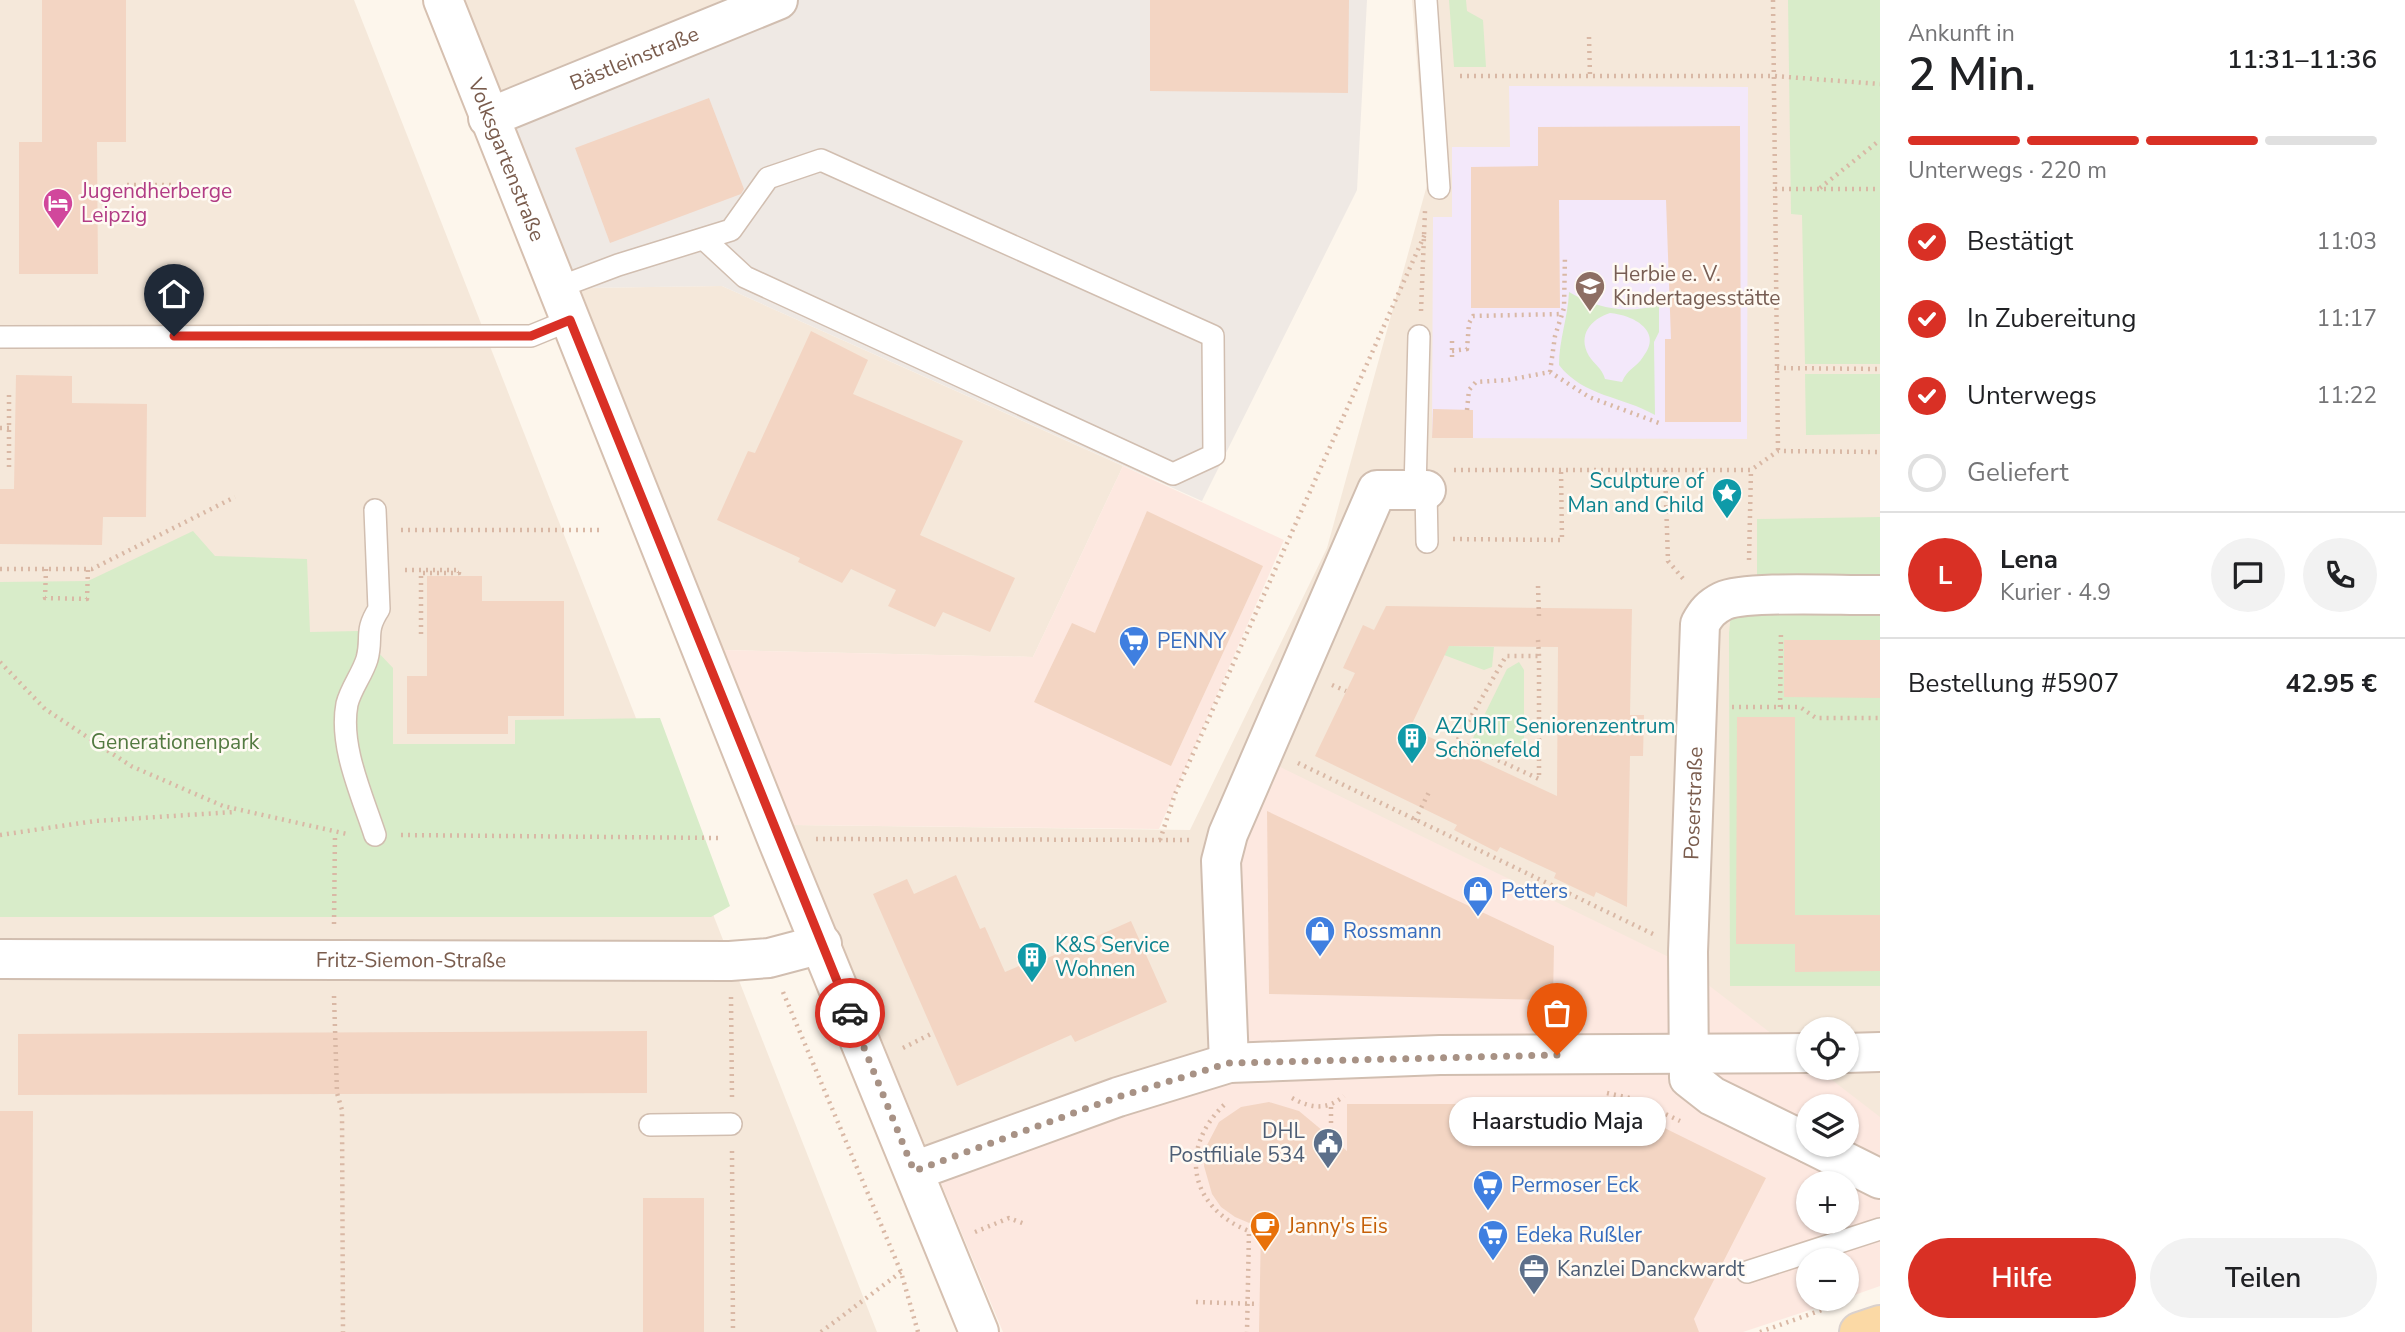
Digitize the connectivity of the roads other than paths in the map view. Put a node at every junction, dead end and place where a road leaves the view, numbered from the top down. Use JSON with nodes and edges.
{"nodes":[{"id":1,"x":443,"y":0,"type":"edge"},
{"id":2,"x":778,"y":0,"type":"edge"},
{"id":3,"x":1426,"y":0,"type":"edge"},
{"id":4,"x":488,"y":118,"type":"junction"},
{"id":5,"x":1439,"y":188,"type":"dead end"},
{"id":6,"x":704,"y":239,"type":"junction"},
{"id":7,"x":563,"y":304,"type":"junction"},
{"id":8,"x":1419,"y":336,"type":"road end"},
{"id":9,"x":0,"y":337,"type":"edge"},
{"id":10,"x":1419,"y":483,"type":"junction"},
{"id":11,"x":376,"y":520,"type":"road end"},
{"id":12,"x":1427,"y":540,"type":"road end"},
{"id":13,"x":1880,"y":596,"type":"edge"},
{"id":14,"x":374,"y":835,"type":"dead end"},
{"id":15,"x":822,"y":944,"type":"junction"},
{"id":16,"x":0,"y":959,"type":"edge"},
{"id":17,"x":1880,"y":1052,"type":"edge"},
{"id":18,"x":1796,"y":1053,"type":"edge"},
{"id":19,"x":1859,"y":1053,"type":"edge"},
{"id":20,"x":1688,"y":1054,"type":"junction"},
{"id":21,"x":1232,"y":1081,"type":"junction"},
{"id":22,"x":732,"y":1124,"type":"dead end"},
{"id":23,"x":650,"y":1125,"type":"dead end"},
{"id":24,"x":1796,"y":1138,"type":"edge"},
{"id":25,"x":1835,"y":1157,"type":"edge"},
{"id":26,"x":914,"y":1171,"type":"junction"},
{"id":27,"x":1880,"y":1179,"type":"edge"},
{"id":28,"x":1880,"y":1229,"type":"edge"},
{"id":29,"x":1746,"y":1272,"type":"dead end"},
{"id":30,"x":1850,"y":1318,"type":"edge"},
{"id":31,"x":1880,"y":1325,"type":"edge"},
{"id":32,"x":979,"y":1332,"type":"edge"}],
"edges":[{"from":1,"to":4,"type":"street","name":"Volksgartenstraße"},
{"from":2,"to":4,"type":"street","name":"Bästleinstraße"},
{"from":3,"to":5,"type":"lane"},
{"from":4,"to":7,"type":"street","name":"Volksgartenstraße"},
{"from":6,"to":6,"type":"lane"},
{"from":6,"to":7,"type":"lane"},
{"from":7,"to":9,"type":"lane"},
{"from":7,"to":15,"type":"street","name":"Volksgartenstraße"},
{"from":8,"to":10,"type":"lane"},
{"from":10,"to":12,"type":"lane"},
{"from":10,"to":21,"type":"street"},
{"from":11,"to":14,"type":"lane"},
{"from":13,"to":20,"type":"street","name":"Poserstraße"},
{"from":15,"to":16,"type":"street","name":"Fritz-Siemon-Straße"},
{"from":15,"to":26,"type":"street","name":"Volksgartenstraße"},
{"from":17,"to":19,"type":"street"},
{"from":18,"to":20,"type":"street"},
{"from":20,"to":21,"type":"street"},
{"from":20,"to":24,"type":"street","name":"Poserstraße"},
{"from":21,"to":26,"type":"street"},
{"from":22,"to":23,"type":"lane"},
{"from":25,"to":27,"type":"street","name":"Poserstraße"},
{"from":26,"to":32,"type":"street","name":"Volksgartenstraße"},
{"from":28,"to":29,"type":"lane"},
{"from":30,"to":31,"type":"main road"}]}
